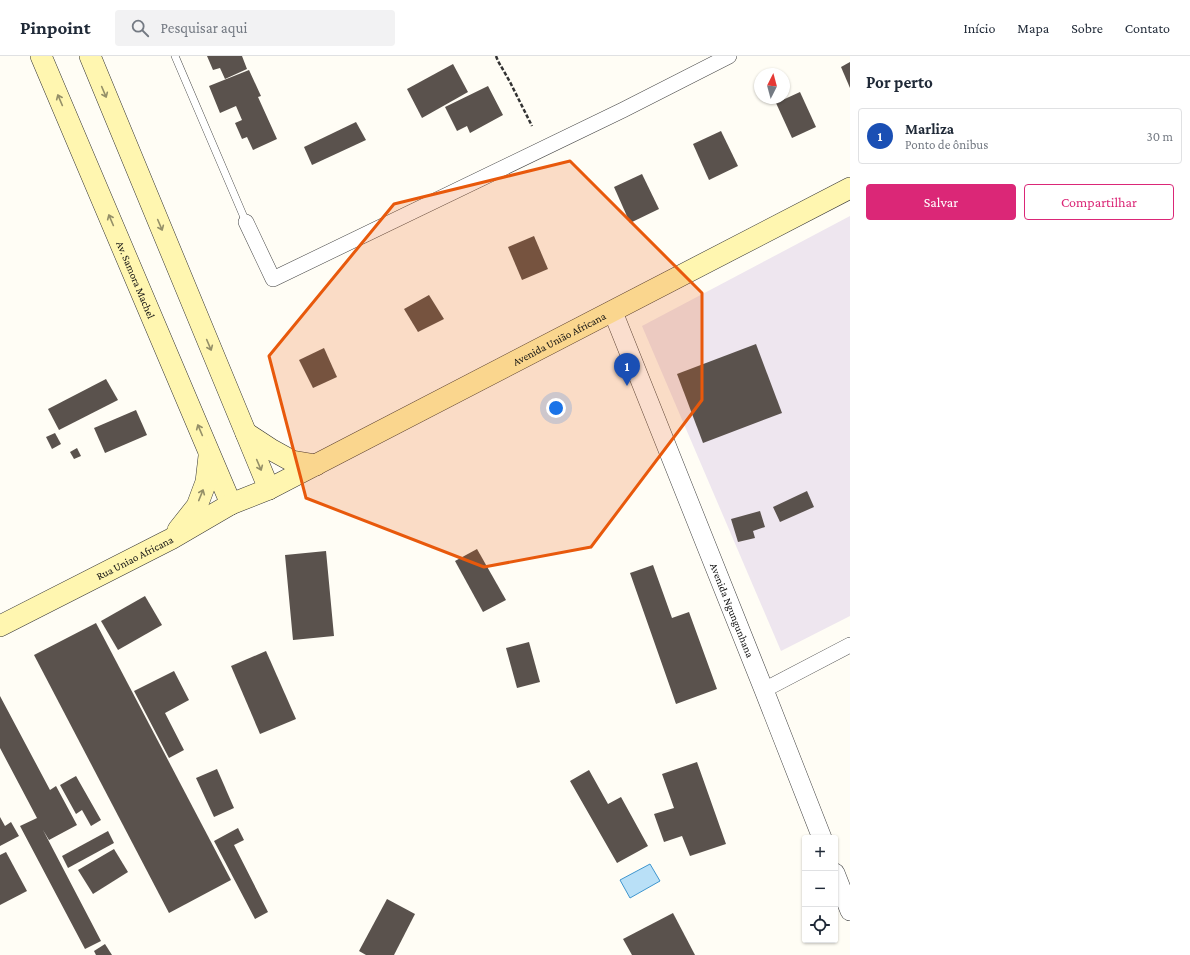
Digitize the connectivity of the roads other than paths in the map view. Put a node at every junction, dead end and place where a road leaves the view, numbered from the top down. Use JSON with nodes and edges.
{"nodes":[{"id":1,"x":42,"y":56,"type":"edge"},
{"id":2,"x":90,"y":56,"type":"edge"},
{"id":3,"x":175,"y":56,"type":"edge"},
{"id":4,"x":729,"y":56,"type":"edge"},
{"id":5,"x":850,"y":188,"type":"edge"},
{"id":6,"x":246,"y":222,"type":"joint"},
{"id":7,"x":613,"y":312,"type":"junction"},
{"id":8,"x":246,"y":433,"type":"junction"},
{"id":9,"x":210,"y":453,"type":"junction"},
{"id":10,"x":316,"y":465,"type":"junction"},
{"id":11,"x":269,"y":489,"type":"junction"},
{"id":12,"x":231,"y":504,"type":"junction"},
{"id":13,"x":171,"y":539,"type":"junction"},
{"id":14,"x":0,"y":626,"type":"edge"},
{"id":15,"x":850,"y":645,"type":"edge"},
{"id":16,"x":764,"y":690,"type":"junction"},
{"id":17,"x":821,"y":835,"type":"edge"},
{"id":18,"x":838,"y":881,"type":"edge"},
{"id":19,"x":850,"y":911,"type":"edge"}],
"edges":[{"from":9,"to":1,"type":"main road","name":"Av. Samora Machel","one_way":true},
{"from":2,"to":8,"type":"main road","one_way":true},
{"from":3,"to":6,"type":"lane"},
{"from":4,"to":6,"type":"street"},
{"from":5,"to":7,"type":"main road","name":"Avenida União Africana"},
{"from":7,"to":10,"type":"main road","name":"Avenida União Africana"},
{"from":7,"to":16,"type":"street","name":"Avenida Ngungunhana"},
{"from":8,"to":10,"type":"main road"},
{"from":8,"to":11,"type":"main road","one_way":true},
{"from":9,"to":12,"type":"main road","name":"Av. Samora Machel"},
{"from":13,"to":9,"type":"main road","one_way":true},
{"from":10,"to":11,"type":"main road","name":"Avenida União Africana"},
{"from":11,"to":12,"type":"main road","name":"Rua Uniao Africana"},
{"from":12,"to":13,"type":"main road","name":"Rua Uniao Africana"},
{"from":13,"to":14,"type":"main road","name":"Rua Uniao Africana"},
{"from":15,"to":16,"type":"street"},
{"from":16,"to":17,"type":"street","name":"Avenida Ngungunhana"},
{"from":18,"to":19,"type":"street"}]}
